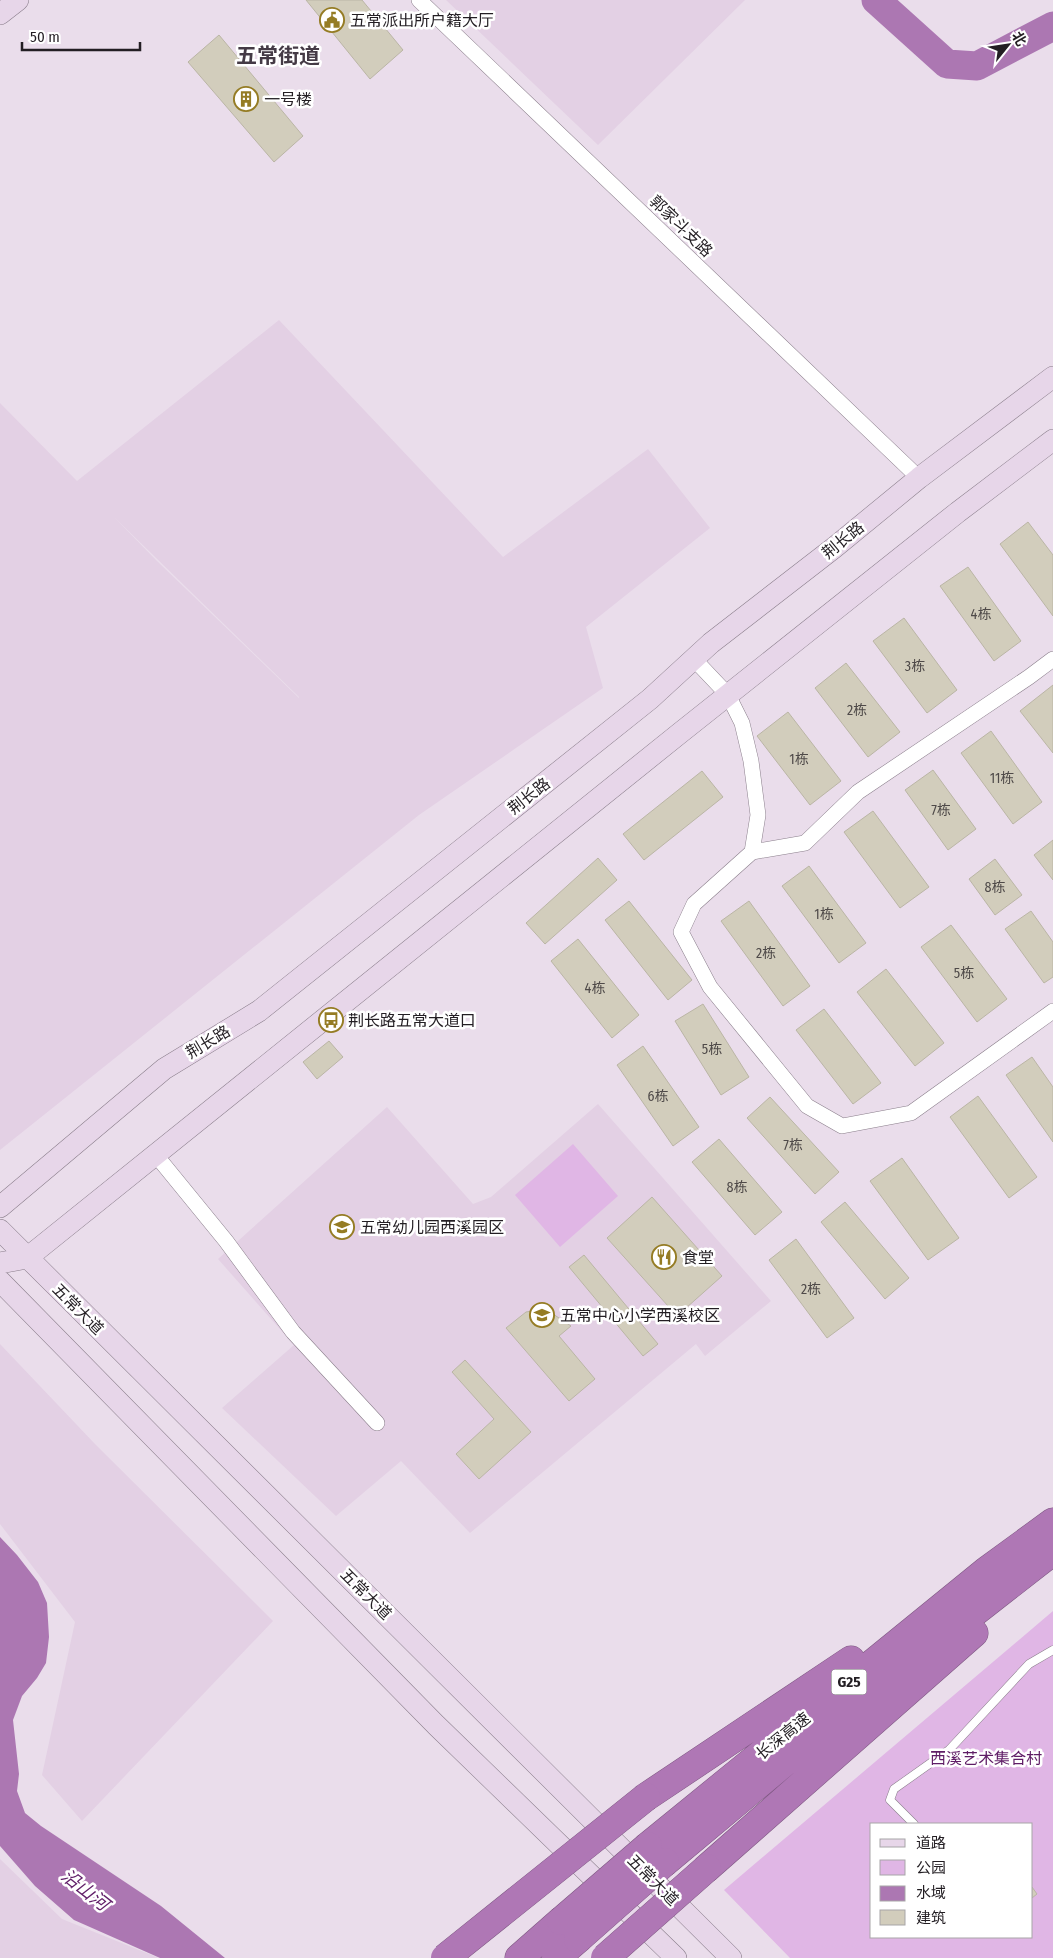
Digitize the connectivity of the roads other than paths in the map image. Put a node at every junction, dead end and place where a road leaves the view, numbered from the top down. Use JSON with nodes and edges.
{"nodes":[{"id":1,"x":18,"y":0,"type":"edge"},
{"id":2,"x":419,"y":0,"type":"edge"},
{"id":3,"x":0,"y":14,"type":"edge"},
{"id":4,"x":1053,"y":377,"type":"edge"},
{"id":5,"x":1053,"y":440,"type":"edge"},
{"id":6,"x":919,"y":478,"type":"junction"},
{"id":7,"x":694,"y":658,"type":"junction"},
{"id":8,"x":1053,"y":659,"type":"edge"},
{"id":9,"x":728,"y":695,"type":"junction"},
{"id":10,"x":752,"y":852,"type":"junction"},
{"id":11,"x":1053,"y":1011,"type":"edge"},
{"id":12,"x":154,"y":1154,"type":"junction"},
{"id":13,"x":0,"y":1207,"type":"edge"},
{"id":14,"x":0,"y":1230,"type":"edge"},
{"id":15,"x":27,"y":1258,"type":"junction"},
{"id":16,"x":0,"y":1263,"type":"edge"},
{"id":17,"x":0,"y":1281,"type":"edge"},
{"id":18,"x":377,"y":1423,"type":"dead end"},
{"id":19,"x":1053,"y":1522,"type":"edge"},
{"id":20,"x":1053,"y":1551,"type":"edge"},
{"id":21,"x":1053,"y":1563,"type":"edge"},
{"id":22,"x":986,"y":1570,"type":"junction"},
{"id":23,"x":1053,"y":1650,"type":"edge"},
{"id":24,"x":913,"y":1823,"type":"edge"},
{"id":25,"x":656,"y":1854,"type":"junction"},
{"id":26,"x":569,"y":1930,"type":"junction"},
{"id":27,"x":445,"y":1958,"type":"edge"},
{"id":28,"x":519,"y":1958,"type":"edge"},
{"id":29,"x":556,"y":1958,"type":"edge"},
{"id":30,"x":604,"y":1958,"type":"edge"},
{"id":31,"x":676,"y":1958,"type":"edge"},
{"id":32,"x":731,"y":1958,"type":"edge"}],
"edges":[{"from":1,"to":3,"type":"main road"},
{"from":2,"to":6,"type":"street","name":"郭家斗支路"},
{"from":4,"to":6,"type":"main road","name":"荆长路"},
{"from":5,"to":9,"type":"main road"},
{"from":6,"to":7,"type":"main road","name":"荆长路"},
{"from":7,"to":9,"type":"street"},
{"from":7,"to":13,"type":"main road","name":"荆长路"},
{"from":8,"to":10,"type":"street"},
{"from":9,"to":10,"type":"street"},
{"from":9,"to":12,"type":"main road"},
{"from":10,"to":11,"type":"street"},
{"from":12,"to":15,"type":"main road"},
{"from":12,"to":18,"type":"street"},
{"from":14,"to":15,"type":"main road","name":"五常大道"},
{"from":15,"to":16,"type":"main road"},
{"from":15,"to":32,"type":"main road","name":"五常大道"},
{"from":17,"to":31,"type":"main road"},
{"from":19,"to":22,"type":"highway","name":"长深高速","number":"G25"},
{"from":20,"to":25,"type":"highway","name":"长深高速","number":"G25"},
{"from":21,"to":30,"type":"highway","bridge":true},
{"from":22,"to":25,"type":"highway","name":"长深高速","number":"G25"},
{"from":22,"to":27,"type":"highway","bridge":true},
{"from":23,"to":24,"type":"lane"},
{"from":25,"to":26,"type":"highway","name":"长深高速","number":"G25","bridge":true},
{"from":26,"to":28,"type":"highway","name":"长深高速","number":"G25"},
{"from":26,"to":29,"type":"highway","name":"长深高速","number":"G25"}]}
